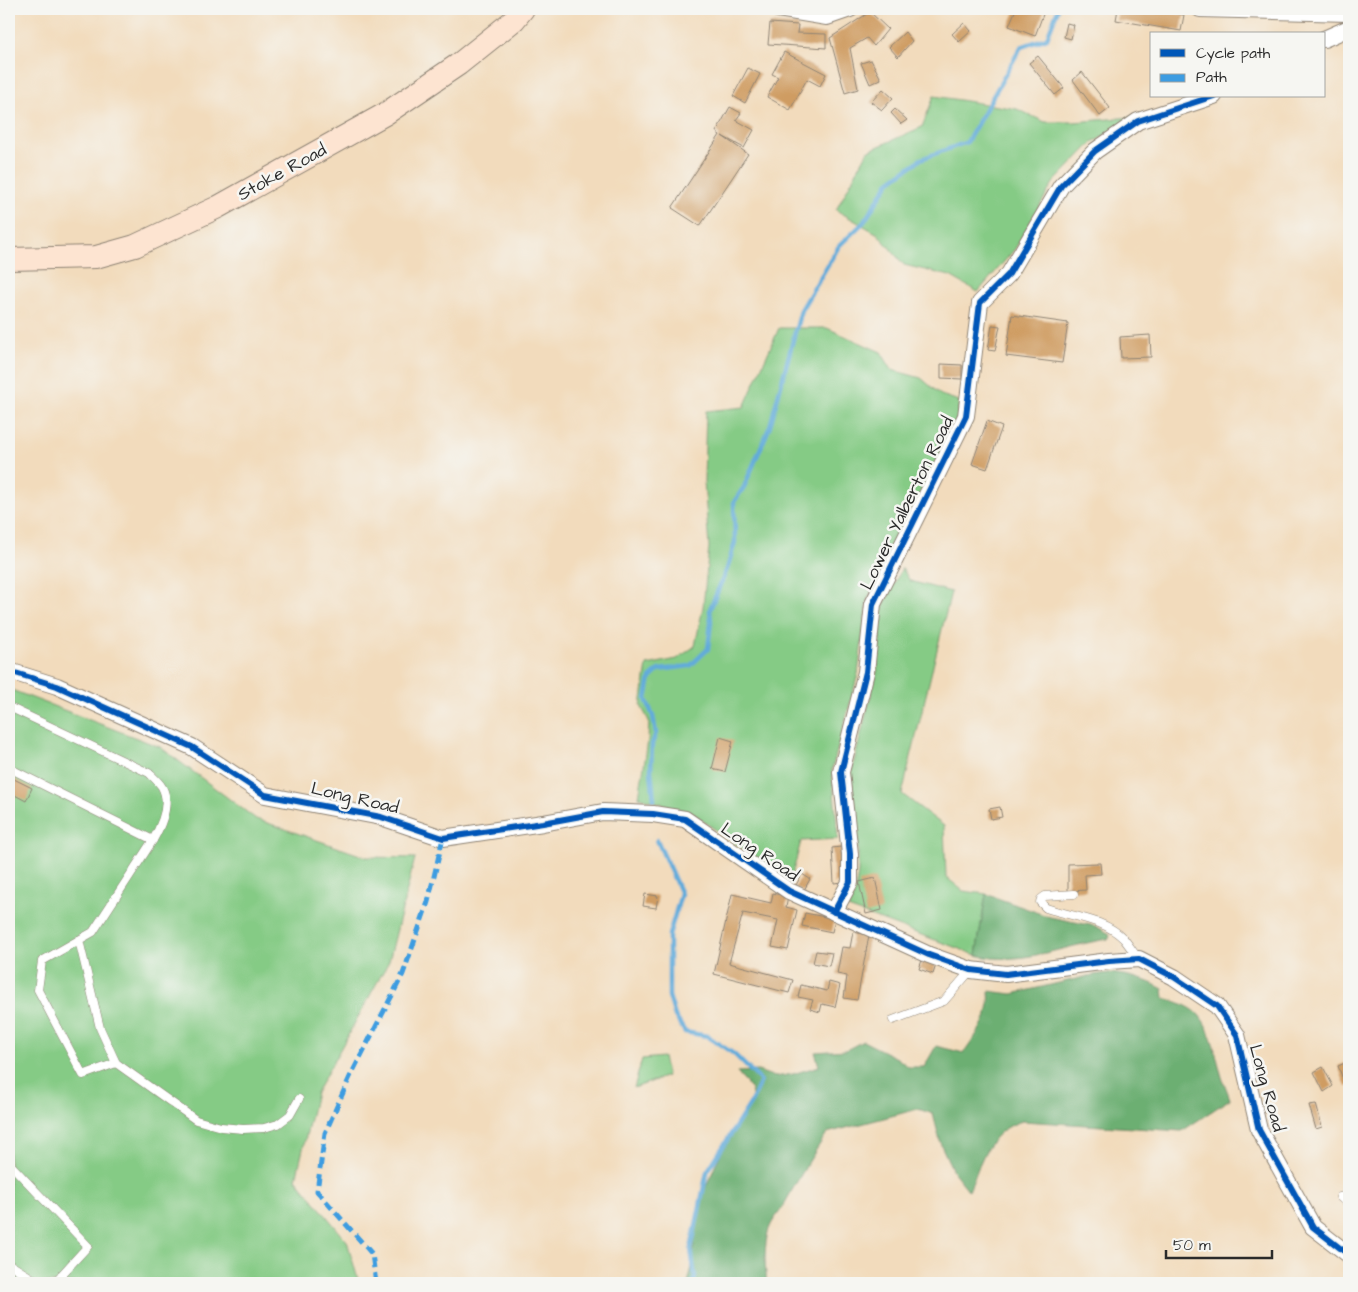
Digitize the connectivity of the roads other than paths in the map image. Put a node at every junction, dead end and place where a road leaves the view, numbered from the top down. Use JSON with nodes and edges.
{"nodes":[{"id":1,"x":523,"y":9,"type":"edge"},
{"id":2,"x":778,"y":9,"type":"edge"},
{"id":3,"x":850,"y":9,"type":"edge"},
{"id":4,"x":1200,"y":9,"type":"edge"},
{"id":5,"x":1349,"y":13,"type":"edge"},
{"id":6,"x":1349,"y":28,"type":"edge"},
{"id":7,"x":1326,"y":38,"type":"edge"},
{"id":8,"x":1208,"y":98,"type":"edge"},
{"id":9,"x":9,"y":259,"type":"edge"},
{"id":10,"x":9,"y":671,"type":"edge"},
{"id":11,"x":9,"y":707,"type":"edge"},
{"id":12,"x":9,"y":768,"type":"edge"},
{"id":13,"x":153,"y":840,"type":"junction"},
{"id":14,"x":1074,"y":894,"type":"dead end"},
{"id":15,"x":834,"y":912,"type":"junction"},
{"id":16,"x":79,"y":940,"type":"junction"},
{"id":17,"x":1139,"y":959,"type":"junction"},
{"id":18,"x":971,"y":970,"type":"junction"},
{"id":19,"x":893,"y":1020,"type":"dead end"},
{"id":20,"x":116,"y":1063,"type":"junction"},
{"id":21,"x":299,"y":1099,"type":"dead end"},
{"id":22,"x":9,"y":1163,"type":"edge"},
{"id":23,"x":1349,"y":1195,"type":"edge"},
{"id":24,"x":1349,"y":1205,"type":"edge"},
{"id":25,"x":1349,"y":1255,"type":"edge"},
{"id":26,"x":9,"y":1264,"type":"edge"},
{"id":27,"x":40,"y":1283,"type":"edge"},
{"id":28,"x":54,"y":1283,"type":"edge"}],
"edges":[{"from":1,"to":9,"type":"street","name":"Stoke Road"},
{"from":2,"to":3,"type":"street"},
{"from":4,"to":5,"type":"street"},
{"from":6,"to":7,"type":"street"},
{"from":8,"to":15,"type":"street","name":"Lower Yalberton Road"},
{"from":10,"to":15,"type":"street","name":"Long Road"},
{"from":11,"to":13,"type":"lane"},
{"from":12,"to":13,"type":"lane"},
{"from":13,"to":16,"type":"lane"},
{"from":14,"to":17,"type":"lane"},
{"from":15,"to":18,"type":"street","name":"Long Road"},
{"from":16,"to":20,"type":"lane"},
{"from":16,"to":20,"type":"lane"},
{"from":17,"to":18,"type":"street","name":"Long Road"},
{"from":17,"to":25,"type":"street","name":"Long Road"},
{"from":18,"to":19,"type":"lane"},
{"from":20,"to":21,"type":"lane"},
{"from":22,"to":28,"type":"lane"},
{"from":23,"to":24,"type":"lane"},
{"from":26,"to":27,"type":"lane"}]}
